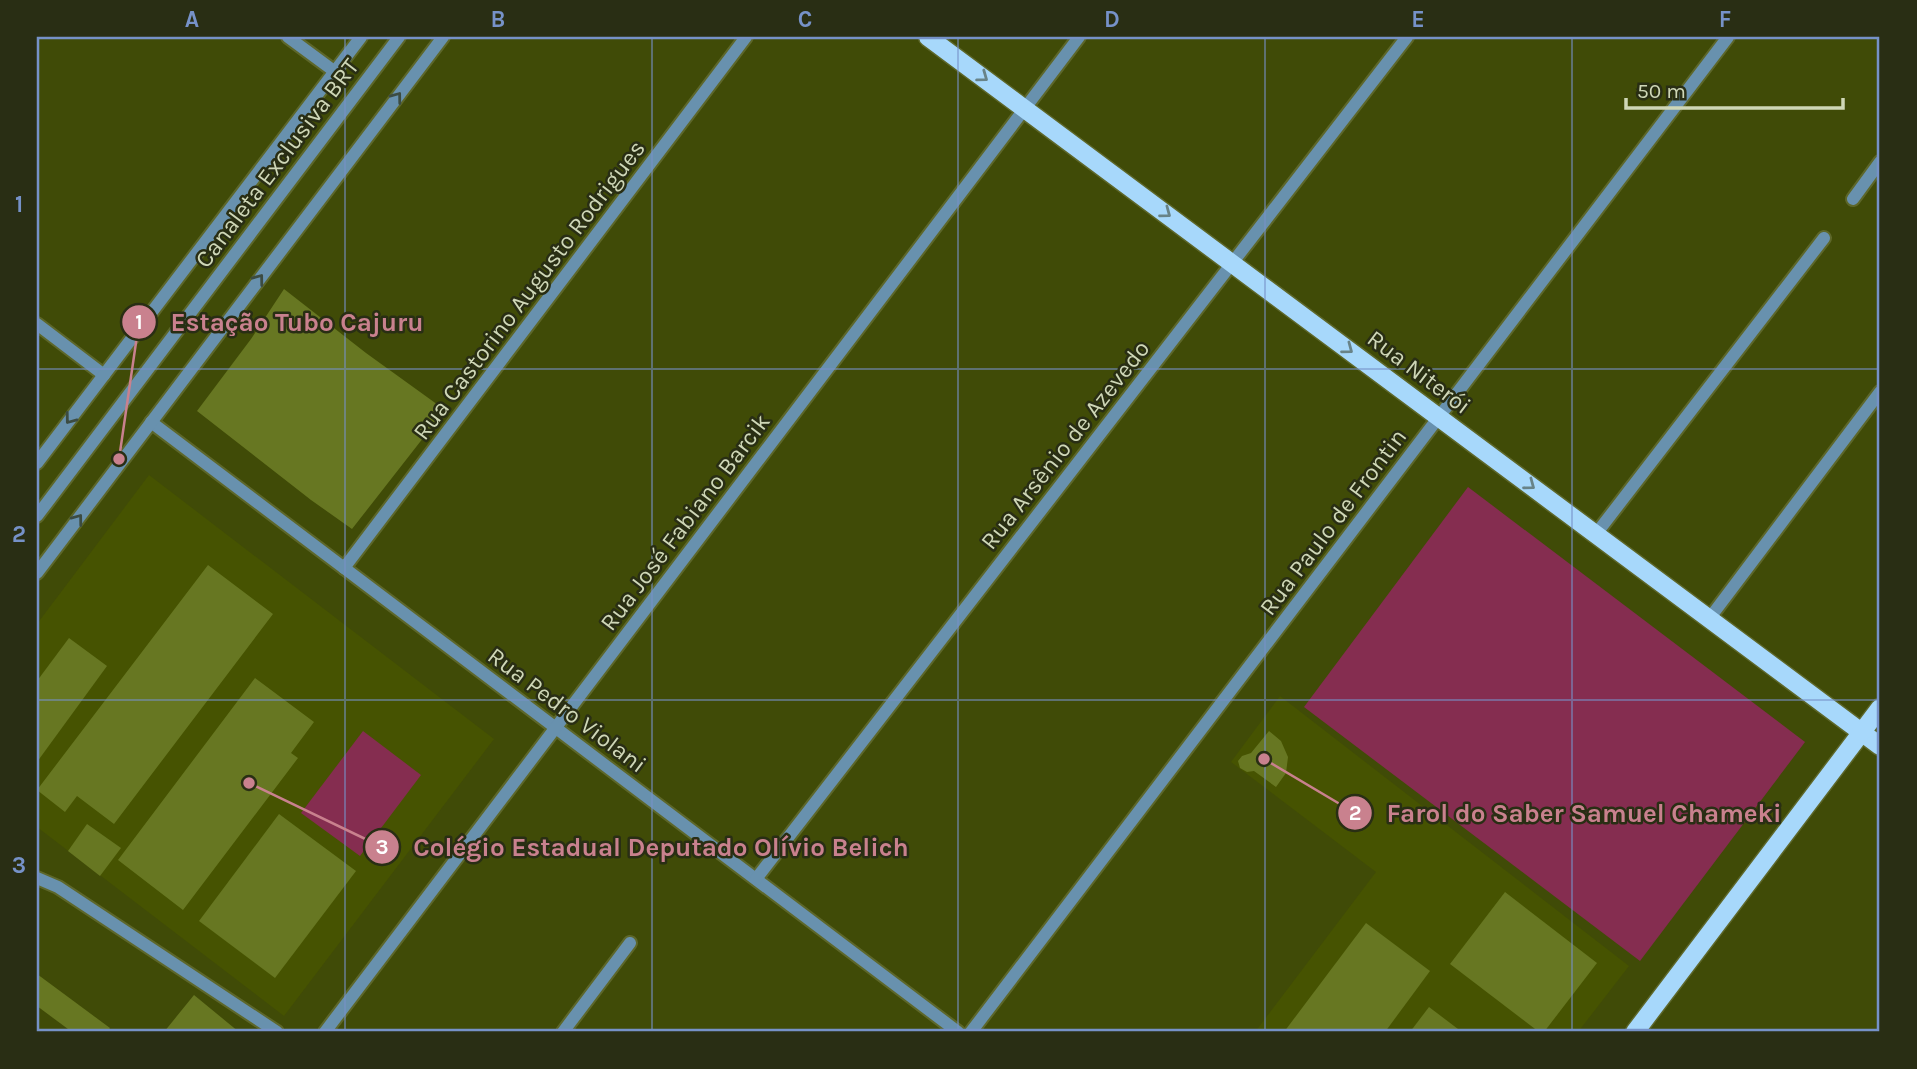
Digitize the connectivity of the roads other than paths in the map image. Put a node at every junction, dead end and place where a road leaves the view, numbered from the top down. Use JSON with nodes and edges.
{"nodes":[{"id":1,"x":289,"y":37,"type":"edge"},
{"id":2,"x":361,"y":37,"type":"edge"},
{"id":3,"x":399,"y":37,"type":"edge"},
{"id":4,"x":443,"y":37,"type":"edge"},
{"id":5,"x":746,"y":37,"type":"edge"},
{"id":6,"x":928,"y":37,"type":"edge"},
{"id":7,"x":1079,"y":37,"type":"edge"},
{"id":8,"x":1407,"y":37,"type":"edge"},
{"id":9,"x":1728,"y":37,"type":"edge"},
{"id":10,"x":334,"y":71,"type":"junction"},
{"id":11,"x":1025,"y":108,"type":"junction"},
{"id":12,"x":1880,"y":162,"type":"edge"},
{"id":13,"x":1853,"y":199,"type":"dead end"},
{"id":14,"x":1824,"y":238,"type":"dead end"},
{"id":15,"x":1233,"y":263,"type":"junction"},
{"id":16,"x":37,"y":324,"type":"edge"},
{"id":17,"x":104,"y":375,"type":"junction"},
{"id":18,"x":1880,"y":393,"type":"edge"},
{"id":19,"x":1439,"y":417,"type":"junction"},
{"id":20,"x":151,"y":422,"type":"junction"},
{"id":21,"x":37,"y":463,"type":"edge"},
{"id":22,"x":37,"y":516,"type":"edge"},
{"id":23,"x":1596,"y":534,"type":"junction"},
{"id":24,"x":345,"y":568,"type":"junction"},
{"id":25,"x":37,"y":573,"type":"edge"},
{"id":26,"x":1709,"y":619,"type":"junction"},
{"id":27,"x":1880,"y":708,"type":"edge"},
{"id":28,"x":556,"y":728,"type":"junction"},
{"id":29,"x":1861,"y":732,"type":"junction"},
{"id":30,"x":1880,"y":746,"type":"edge"},
{"id":31,"x":37,"y":878,"type":"edge"},
{"id":32,"x":756,"y":879,"type":"junction"},
{"id":33,"x":630,"y":943,"type":"dead end"},
{"id":34,"x":277,"y":1032,"type":"edge"},
{"id":35,"x":326,"y":1032,"type":"edge"},
{"id":36,"x":564,"y":1032,"type":"edge"},
{"id":37,"x":958,"y":1032,"type":"edge"},
{"id":38,"x":971,"y":1032,"type":"edge"},
{"id":39,"x":1635,"y":1032,"type":"edge"}],
"edges":[{"from":1,"to":10,"type":"street"},
{"from":2,"to":10,"type":"street"},
{"from":3,"to":22,"type":"street","name":"Canaleta Exclusiva BRT"},
{"from":20,"to":4,"type":"street","one_way":true},
{"from":5,"to":24,"type":"street","name":"Rua Castorino Augusto Rodrigues"},
{"from":6,"to":11,"type":"main road","name":"Rua Niterói","one_way":true},
{"from":7,"to":11,"type":"street","name":"Rua José Fabiano Barcik"},
{"from":8,"to":15,"type":"street","name":"Rua Arsênio de Azevedo"},
{"from":9,"to":19,"type":"street","name":"Rua Paulo de Frontin"},
{"from":10,"to":17,"type":"street"},
{"from":11,"to":15,"type":"main road","name":"Rua Niterói","one_way":true},
{"from":11,"to":28,"type":"street","name":"Rua José Fabiano Barcik"},
{"from":12,"to":13,"type":"street"},
{"from":14,"to":23,"type":"street"},
{"from":15,"to":19,"type":"main road","name":"Rua Niterói","one_way":true},
{"from":15,"to":32,"type":"street","name":"Rua Arsênio de Azevedo"},
{"from":16,"to":17,"type":"street"},
{"from":17,"to":21,"type":"street","one_way":true},
{"from":18,"to":26,"type":"street"},
{"from":19,"to":23,"type":"main road","name":"Rua Niterói","one_way":true},
{"from":19,"to":38,"type":"street","name":"Rua Paulo de Frontin"},
{"from":20,"to":24,"type":"street","name":"Rua Pedro Violani"},
{"from":25,"to":20,"type":"street","one_way":true},
{"from":23,"to":26,"type":"main road","name":"Rua Niterói"},
{"from":24,"to":28,"type":"street","name":"Rua Pedro Violani"},
{"from":26,"to":29,"type":"main road","name":"Rua Niterói"},
{"from":27,"to":29,"type":"main road"},
{"from":28,"to":32,"type":"street","name":"Rua Pedro Violani"},
{"from":28,"to":35,"type":"street","name":"Rua José Fabiano Barcik"},
{"from":29,"to":30,"type":"main road","name":"Rua Niterói"},
{"from":29,"to":39,"type":"main road"},
{"from":31,"to":34,"type":"street"},
{"from":32,"to":37,"type":"street","name":"Rua Pedro Violani"},
{"from":33,"to":36,"type":"street"}]}
